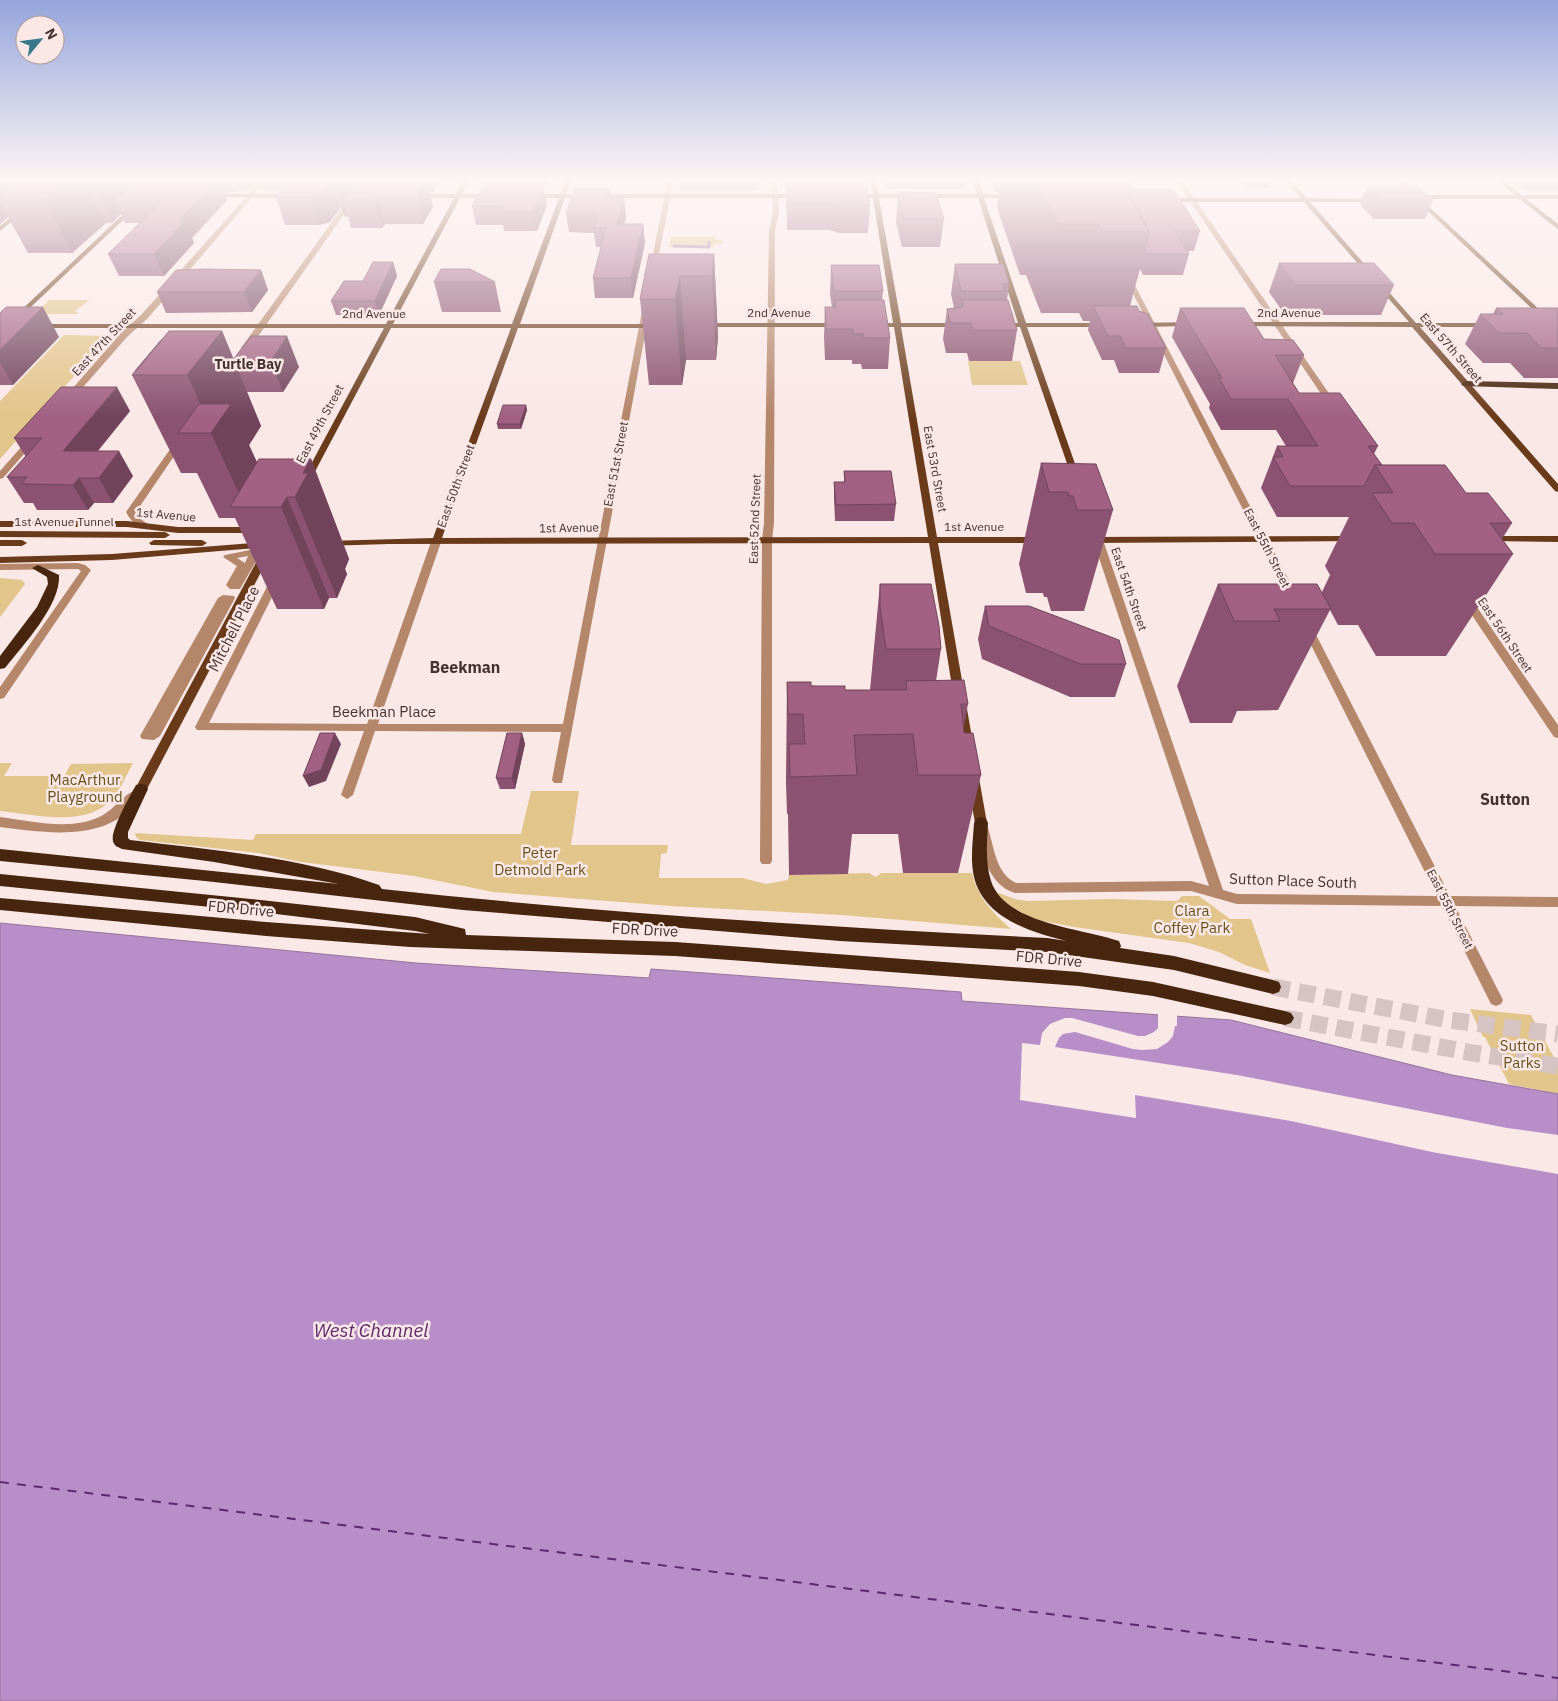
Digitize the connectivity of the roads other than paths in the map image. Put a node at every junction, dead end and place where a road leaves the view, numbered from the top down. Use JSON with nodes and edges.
{"nodes":[{"id":1,"x":80,"y":258,"type":"edge"},
{"id":2,"x":194,"y":258,"type":"edge"},
{"id":3,"x":309,"y":258,"type":"edge"},
{"id":4,"x":424,"y":258,"type":"edge"},
{"id":5,"x":540,"y":258,"type":"edge"},
{"id":6,"x":656,"y":258,"type":"edge"},
{"id":7,"x":773,"y":258,"type":"edge"},
{"id":8,"x":886,"y":258,"type":"edge"},
{"id":9,"x":1002,"y":258,"type":"edge"},
{"id":10,"x":1233,"y":258,"type":"edge"},
{"id":11,"x":1357,"y":258,"type":"edge"},
{"id":12,"x":1483,"y":258,"type":"edge"},
{"id":13,"x":1123,"y":269,"type":"edge"},
{"id":14,"x":652,"y":279,"type":"edge"},
{"id":15,"x":646,"y":307,"type":"edge"},
{"id":16,"x":772,"y":324,"type":"junction"},
{"id":17,"x":848,"y":324,"type":"edge"},
{"id":18,"x":1153,"y":324,"type":"junction"},
{"id":19,"x":1200,"y":324,"type":"edge"},
{"id":20,"x":1228,"y":324,"type":"edge"},
{"id":21,"x":1278,"y":324,"type":"junction"},
{"id":22,"x":1414,"y":324,"type":"junction"},
{"id":23,"x":693,"y":325,"type":"edge"},
{"id":24,"x":867,"y":325,"type":"edge"},
{"id":25,"x":897,"y":325,"type":"junction"},
{"id":26,"x":966,"y":325,"type":"edge"},
{"id":27,"x":994,"y":325,"type":"edge"},
{"id":28,"x":1023,"y":325,"type":"junction"},
{"id":29,"x":1118,"y":325,"type":"edge"},
{"id":30,"x":1127,"y":325,"type":"edge"},
{"id":31,"x":1495,"y":325,"type":"edge"},
{"id":32,"x":1540,"y":325,"type":"edge"},
{"id":33,"x":0,"y":326,"type":"edge"},
{"id":34,"x":9,"y":326,"type":"junction"},
{"id":35,"x":134,"y":326,"type":"junction"},
{"id":36,"x":261,"y":326,"type":"junction"},
{"id":37,"x":388,"y":326,"type":"junction"},
{"id":38,"x":516,"y":326,"type":"junction"},
{"id":39,"x":643,"y":326,"type":"junction"},
{"id":40,"x":665,"y":326,"type":"edge"},
{"id":41,"x":1556,"y":327,"type":"edge"},
{"id":42,"x":0,"y":334,"type":"edge"},
{"id":43,"x":238,"y":359,"type":"edge"},
{"id":44,"x":1466,"y":384,"type":"junction"},
{"id":45,"x":1558,"y":386,"type":"edge"},
{"id":46,"x":61,"y":406,"type":"edge"},
{"id":47,"x":1338,"y":413,"type":"edge"},
{"id":48,"x":43,"y":428,"type":"edge"},
{"id":49,"x":188,"y":431,"type":"edge"},
{"id":50,"x":0,"y":476,"type":"edge"},
{"id":51,"x":1078,"y":485,"type":"edge"},
{"id":52,"x":302,"y":489,"type":"edge"},
{"id":53,"x":1558,"y":489,"type":"edge"},
{"id":54,"x":0,"y":524,"type":"edge"},
{"id":55,"x":144,"y":525,"type":"junction"},
{"id":56,"x":0,"y":534,"type":"edge"},
{"id":57,"x":320,"y":534,"type":"dead end"},
{"id":58,"x":1096,"y":535,"type":"junction"},
{"id":59,"x":270,"y":537,"type":"junction"},
{"id":60,"x":1362,"y":539,"type":"dead end"},
{"id":61,"x":1476,"y":539,"type":"edge"},
{"id":62,"x":1558,"y":539,"type":"edge"},
{"id":63,"x":601,"y":540,"type":"junction"},
{"id":64,"x":768,"y":540,"type":"junction"},
{"id":65,"x":933,"y":540,"type":"junction"},
{"id":66,"x":1053,"y":540,"type":"edge"},
{"id":67,"x":1081,"y":540,"type":"edge"},
{"id":68,"x":1263,"y":540,"type":"junction"},
{"id":69,"x":389,"y":541,"type":"junction"},
{"id":70,"x":436,"y":542,"type":"junction"},
{"id":71,"x":0,"y":543,"type":"edge"},
{"id":72,"x":312,"y":544,"type":"dead end"},
{"id":73,"x":0,"y":560,"type":"edge"},
{"id":74,"x":284,"y":563,"type":"edge"},
{"id":75,"x":0,"y":567,"type":"edge"},
{"id":76,"x":38,"y":568,"type":"junction"},
{"id":77,"x":1461,"y":593,"type":"edge"},
{"id":78,"x":230,"y":598,"type":"joint"},
{"id":79,"x":0,"y":665,"type":"edge"},
{"id":80,"x":0,"y":695,"type":"edge"},
{"id":81,"x":371,"y":726,"type":"junction"},
{"id":82,"x":200,"y":727,"type":"joint"},
{"id":83,"x":567,"y":728,"type":"junction"},
{"id":84,"x":1558,"y":734,"type":"edge"},
{"id":85,"x":558,"y":780,"type":"dead end"},
{"id":86,"x":141,"y":788,"type":"junction"},
{"id":87,"x":347,"y":795,"type":"dead end"},
{"id":88,"x":0,"y":822,"type":"edge"},
{"id":89,"x":980,"y":823,"type":"junction"},
{"id":90,"x":0,"y":855,"type":"edge"},
{"id":91,"x":766,"y":861,"type":"dead end"},
{"id":92,"x":0,"y":880,"type":"edge"},
{"id":93,"x":1218,"y":894,"type":"junction"},
{"id":94,"x":401,"y":898,"type":"junction"},
{"id":95,"x":1446,"y":902,"type":"junction"},
{"id":96,"x":1558,"y":902,"type":"edge"},
{"id":97,"x":0,"y":904,"type":"edge"},
{"id":98,"x":497,"y":942,"type":"junction"},
{"id":99,"x":1150,"y":959,"type":"junction"},
{"id":100,"x":1273,"y":987,"type":"tunnel mouth"},
{"id":101,"x":1496,"y":1000,"type":"dead end"},
{"id":102,"x":1285,"y":1018,"type":"tunnel mouth"}],
"edges":[{"from":1,"to":34,"type":"main road"},
{"from":2,"to":35,"type":"street","name":"East 47th Street"},
{"from":3,"to":36,"type":"street"},
{"from":4,"to":37,"type":"main road","name":"East 49th Street"},
{"from":5,"to":38,"type":"main road","name":"East 50th Street"},
{"from":6,"to":14,"type":"street"},
{"from":7,"to":16,"type":"street","name":"East 52nd Street"},
{"from":8,"to":25,"type":"main road","name":"East 53rd Street"},
{"from":9,"to":28,"type":"main road"},
{"from":10,"to":21,"type":"street"},
{"from":11,"to":22,"type":"main road","name":"East 57th Street"},
{"from":12,"to":41,"type":"main road"},
{"from":13,"to":18,"type":"street","name":"East 55th Street"},
{"from":15,"to":39,"type":"street","name":"East 51st Street"},
{"from":16,"to":17,"type":"main road","name":"2nd Avenue"},
{"from":16,"to":23,"type":"main road","name":"2nd Avenue"},
{"from":16,"to":64,"type":"street","name":"East 52nd Street"},
{"from":18,"to":19,"type":"main road"},
{"from":18,"to":30,"type":"main road"},
{"from":18,"to":68,"type":"street","name":"East 55th Street"},
{"from":20,"to":21,"type":"main road","name":"2nd Avenue"},
{"from":21,"to":22,"type":"main road","name":"2nd Avenue"},
{"from":21,"to":47,"type":"street"},
{"from":22,"to":31,"type":"main road","name":"2nd Avenue"},
{"from":22,"to":44,"type":"main road","name":"East 57th Street"},
{"from":24,"to":25,"type":"main road"},
{"from":25,"to":26,"type":"main road"},
{"from":25,"to":65,"type":"main road","name":"East 53rd Street"},
{"from":27,"to":28,"type":"main road"},
{"from":28,"to":29,"type":"main road"},
{"from":28,"to":51,"type":"main road"},
{"from":32,"to":41,"type":"main road"},
{"from":33,"to":34,"type":"main road","name":"2nd Avenue"},
{"from":34,"to":35,"type":"main road","name":"2nd Avenue"},
{"from":34,"to":42,"type":"main road"},
{"from":35,"to":36,"type":"main road","name":"2nd Avenue"},
{"from":35,"to":46,"type":"street","name":"East 47th Street"},
{"from":36,"to":37,"type":"main road","name":"2nd Avenue"},
{"from":36,"to":43,"type":"street"},
{"from":37,"to":38,"type":"main road","name":"2nd Avenue"},
{"from":37,"to":52,"type":"main road","name":"East 49th Street"},
{"from":38,"to":39,"type":"main road","name":"2nd Avenue"},
{"from":38,"to":70,"type":"main road","name":"East 50th Street"},
{"from":39,"to":40,"type":"main road","name":"2nd Avenue"},
{"from":39,"to":63,"type":"street","name":"East 51st Street"},
{"from":44,"to":45,"type":"highway"},
{"from":44,"to":53,"type":"main road","name":"East 57th Street"},
{"from":48,"to":50,"type":"street"},
{"from":49,"to":55,"type":"street"},
{"from":54,"to":55,"type":"main road","name":"1st Avenue"},
{"from":55,"to":59,"type":"main road","name":"1st Avenue"},
{"from":56,"to":59,"type":"main road","name":"1st Avenue Tunnel"},
{"from":57,"to":69,"type":"main road","name":"1st Avenue"},
{"from":58,"to":67,"type":"main road"},
{"from":58,"to":68,"type":"main road"},
{"from":58,"to":93,"type":"street","name":"East 54th Street"},
{"from":59,"to":71,"type":"main road","name":"1st Avenue Tunnel"},
{"from":59,"to":73,"type":"main road"},
{"from":59,"to":86,"type":"main road"},
{"from":60,"to":68,"type":"main road"},
{"from":61,"to":62,"type":"main road"},
{"from":63,"to":64,"type":"main road","name":"1st Avenue"},
{"from":63,"to":70,"type":"main road","name":"1st Avenue"},
{"from":63,"to":83,"type":"street","name":"East 51st Street"},
{"from":64,"to":65,"type":"main road","name":"1st Avenue"},
{"from":64,"to":91,"type":"street","name":"East 52nd Street"},
{"from":65,"to":66,"type":"main road","name":"1st Avenue"},
{"from":65,"to":89,"type":"main road","name":"East 53rd Street"},
{"from":68,"to":95,"type":"street","name":"East 55th Street"},
{"from":69,"to":70,"type":"main road","name":"1st Avenue"},
{"from":69,"to":72,"type":"main road","name":"1st Avenue"},
{"from":70,"to":81,"type":"street","name":"East 50th Street"},
{"from":74,"to":82,"type":"street","name":"Mitchell Place"},
{"from":75,"to":76,"type":"street"},
{"from":76,"to":79,"type":"highway"},
{"from":76,"to":80,"type":"street"},
{"from":77,"to":84,"type":"street","name":"East 56th Street"},
{"from":78,"to":78,"type":"street"},
{"from":81,"to":82,"type":"street","name":"Beekman Place"},
{"from":81,"to":83,"type":"street","name":"Beekman Place"},
{"from":81,"to":87,"type":"street","name":"East 50th Street"},
{"from":83,"to":85,"type":"street","name":"East 51st Street"},
{"from":86,"to":88,"type":"street"},
{"from":86,"to":94,"type":"highway"},
{"from":89,"to":93,"type":"street","name":"Sutton Place South"},
{"from":89,"to":99,"type":"highway"},
{"from":90,"to":94,"type":"highway","name":"FDR Drive"},
{"from":92,"to":98,"type":"highway"},
{"from":93,"to":95,"type":"street","name":"Sutton Place South"},
{"from":94,"to":99,"type":"highway","name":"FDR Drive"},
{"from":95,"to":96,"type":"street","name":"Sutton Place South"},
{"from":95,"to":101,"type":"street","name":"East 55th Street"},
{"from":97,"to":98,"type":"highway","name":"FDR Drive"},
{"from":98,"to":102,"type":"highway","name":"FDR Drive"},
{"from":99,"to":100,"type":"highway","name":"FDR Drive"}]}
